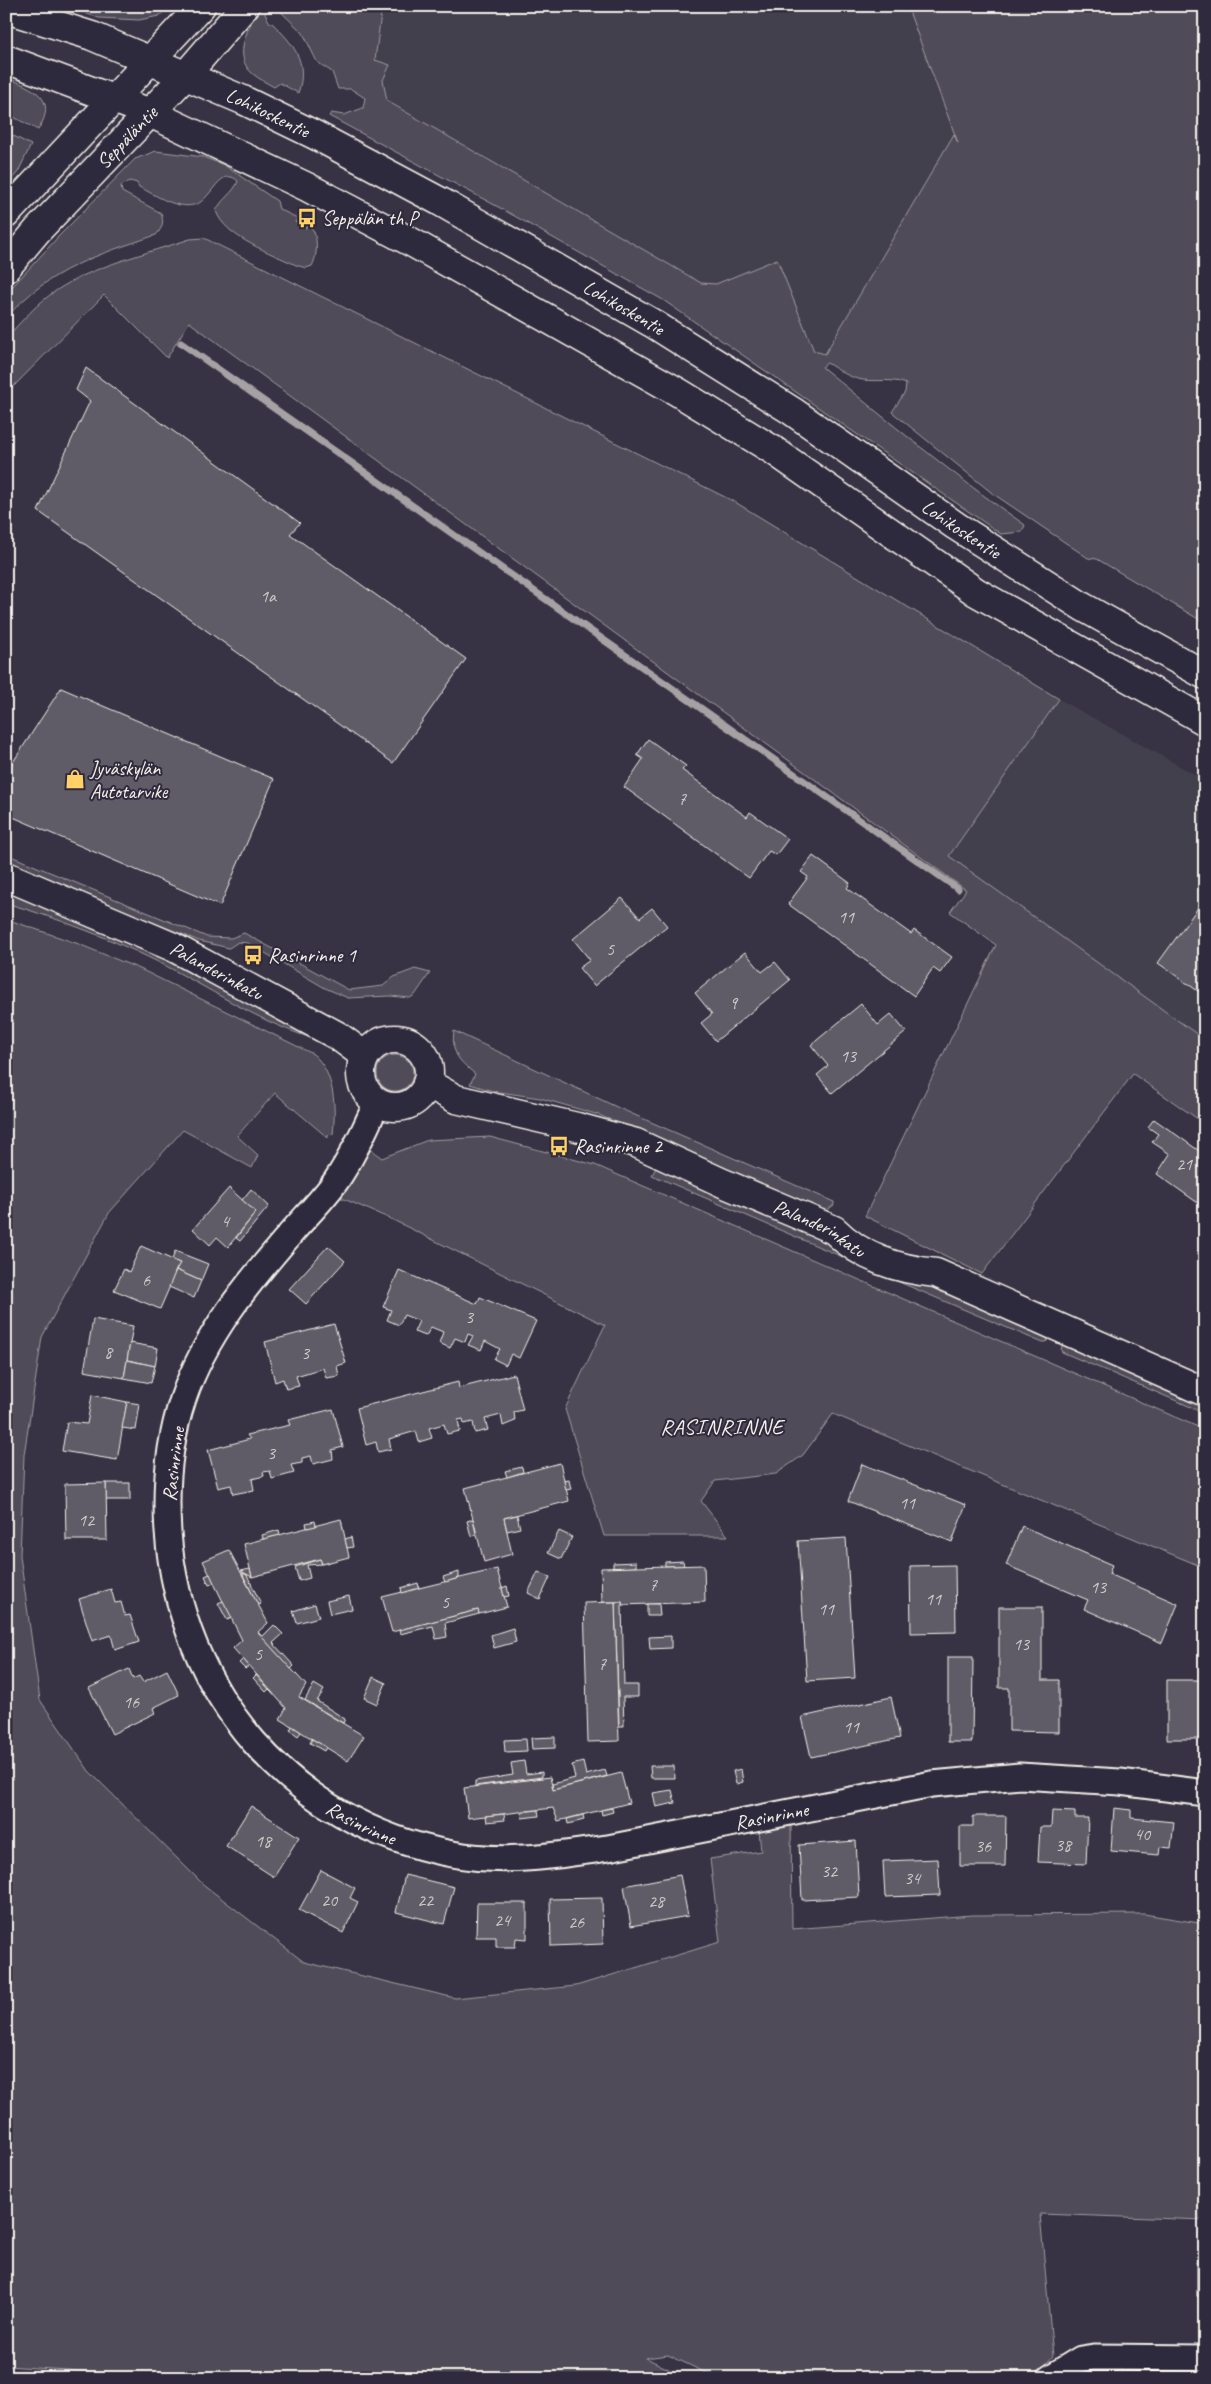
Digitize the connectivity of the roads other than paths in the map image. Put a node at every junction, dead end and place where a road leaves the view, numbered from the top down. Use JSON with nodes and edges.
{"nodes":[{"id":1,"x":202,"y":6,"type":"edge"},
{"id":2,"x":245,"y":6,"type":"edge"},
{"id":3,"x":6,"y":9,"type":"edge"},
{"id":4,"x":6,"y":59,"type":"edge"},
{"id":5,"x":151,"y":61,"type":"junction"},
{"id":6,"x":185,"y":76,"type":"junction"},
{"id":7,"x":114,"y":100,"type":"junction"},
{"id":8,"x":148,"y":112,"type":"junction"},
{"id":9,"x":6,"y":214,"type":"edge"},
{"id":10,"x":6,"y":268,"type":"edge"},
{"id":11,"x":1205,"y":674,"type":"edge"},
{"id":12,"x":1205,"y":721,"type":"edge"},
{"id":13,"x":6,"y":876,"type":"edge"},
{"id":14,"x":6,"y":887,"type":"edge"},
{"id":15,"x":61,"y":901,"type":"junction"},
{"id":16,"x":365,"y":1056,"type":"junction"},
{"id":17,"x":428,"y":1084,"type":"junction"},
{"id":18,"x":377,"y":1102,"type":"junction"},
{"id":19,"x":1205,"y":1392,"type":"edge"},
{"id":20,"x":1205,"y":1793,"type":"edge"},
{"id":21,"x":1205,"y":2358,"type":"edge"},
{"id":22,"x":1050,"y":2378,"type":"edge"}],
"edges":[{"from":1,"to":5,"type":"main road","name":"Seppäläntie"},
{"from":2,"to":6,"type":"main road","name":"Seppäläntie"},
{"from":3,"to":5,"type":"main road","name":"Lohikoskentie"},
{"from":4,"to":7,"type":"main road"},
{"from":5,"to":6,"type":"main road","name":"Lohikoskentie"},
{"from":5,"to":7,"type":"main road","name":"Seppäläntie"},
{"from":6,"to":8,"type":"main road","name":"Seppäläntie"},
{"from":6,"to":11,"type":"main road","name":"Lohikoskentie"},
{"from":7,"to":8,"type":"main road"},
{"from":7,"to":9,"type":"main road","name":"Seppäläntie"},
{"from":8,"to":10,"type":"main road","name":"Seppäläntie"},
{"from":8,"to":12,"type":"main road"},
{"from":13,"to":15,"type":"main road","name":"Palanderinkatu"},
{"from":14,"to":15,"type":"main road","name":"Palanderinkatu"},
{"from":15,"to":16,"type":"main road","name":"Palanderinkatu"},
{"from":16,"to":17,"type":"main road"},
{"from":16,"to":18,"type":"main road"},
{"from":17,"to":18,"type":"main road"},
{"from":17,"to":19,"type":"main road","name":"Palanderinkatu"},
{"from":18,"to":20,"type":"street","name":"Rasinrinne"},
{"from":21,"to":22,"type":"street"}]}
